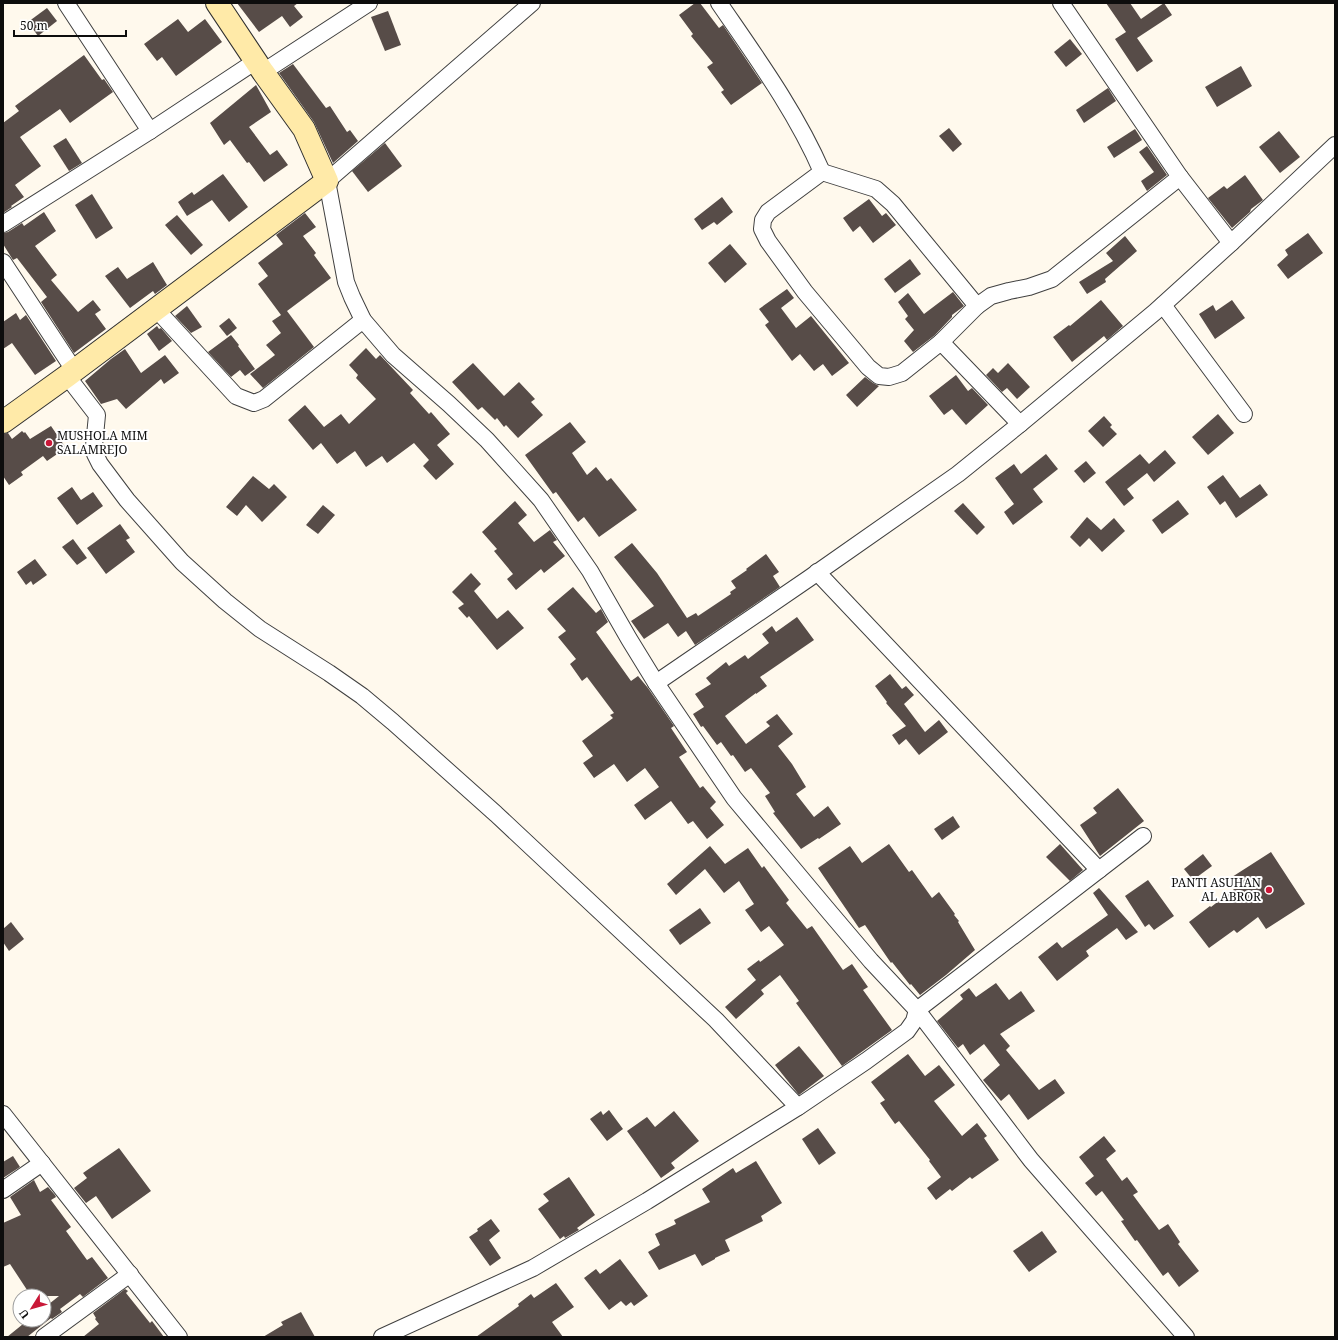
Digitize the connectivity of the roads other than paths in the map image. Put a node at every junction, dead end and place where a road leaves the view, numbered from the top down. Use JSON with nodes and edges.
{"nodes":[{"id":1,"x":66,"y":3,"type":"edge"},
{"id":2,"x":217,"y":3,"type":"edge"},
{"id":3,"x":369,"y":3,"type":"edge"},
{"id":4,"x":720,"y":3,"type":"edge"},
{"id":5,"x":1061,"y":3,"type":"edge"},
{"id":6,"x":522,"y":6,"type":"edge"},
{"id":7,"x":259,"y":67,"type":"junction"},
{"id":8,"x":150,"y":131,"type":"junction"},
{"id":9,"x":1335,"y":145,"type":"edge"},
{"id":10,"x":822,"y":172,"type":"junction"},
{"id":11,"x":1180,"y":178,"type":"junction"},
{"id":12,"x":327,"y":181,"type":"junction"},
{"id":13,"x":3,"y":224,"type":"edge"},
{"id":14,"x":1231,"y":243,"type":"junction"},
{"id":15,"x":3,"y":262,"type":"edge"},
{"id":16,"x":1163,"y":305,"type":"junction"},
{"id":17,"x":977,"y":306,"type":"junction"},
{"id":18,"x":156,"y":309,"type":"junction"},
{"id":19,"x":363,"y":320,"type":"junction"},
{"id":20,"x":941,"y":342,"type":"junction"},
{"id":21,"x":71,"y":373,"type":"junction"},
{"id":22,"x":1244,"y":414,"type":"dead end"},
{"id":23,"x":3,"y":422,"type":"edge"},
{"id":24,"x":1020,"y":424,"type":"junction"},
{"id":25,"x":817,"y":572,"type":"junction"},
{"id":26,"x":656,"y":683,"type":"junction"},
{"id":27,"x":1143,"y":836,"type":"dead end"},
{"id":28,"x":1099,"y":870,"type":"junction"},
{"id":29,"x":917,"y":1010,"type":"junction"},
{"id":30,"x":798,"y":1107,"type":"junction"},
{"id":31,"x":3,"y":1114,"type":"edge"},
{"id":32,"x":42,"y":1162,"type":"junction"},
{"id":33,"x":3,"y":1190,"type":"edge"},
{"id":34,"x":130,"y":1274,"type":"junction"},
{"id":35,"x":44,"y":1337,"type":"edge"},
{"id":36,"x":179,"y":1337,"type":"edge"},
{"id":37,"x":382,"y":1337,"type":"edge"},
{"id":38,"x":1186,"y":1337,"type":"edge"}],
"edges":[{"from":1,"to":8,"type":"street"},
{"from":2,"to":7,"type":"street"},
{"from":3,"to":7,"type":"street"},
{"from":4,"to":10,"type":"street"},
{"from":5,"to":11,"type":"street"},
{"from":6,"to":12,"type":"street"},
{"from":7,"to":8,"type":"street"},
{"from":7,"to":12,"type":"street"},
{"from":8,"to":13,"type":"street"},
{"from":9,"to":14,"type":"street"},
{"from":10,"to":17,"type":"street"},
{"from":10,"to":20,"type":"street"},
{"from":11,"to":14,"type":"street"},
{"from":11,"to":17,"type":"street"},
{"from":12,"to":18,"type":"street"},
{"from":12,"to":19,"type":"street"},
{"from":14,"to":16,"type":"street"},
{"from":15,"to":21,"type":"street"},
{"from":16,"to":22,"type":"street"},
{"from":16,"to":24,"type":"street"},
{"from":17,"to":20,"type":"street"},
{"from":18,"to":19,"type":"street"},
{"from":18,"to":21,"type":"street"},
{"from":19,"to":26,"type":"street"},
{"from":20,"to":24,"type":"street"},
{"from":21,"to":23,"type":"street"},
{"from":21,"to":30,"type":"street"},
{"from":24,"to":25,"type":"street"},
{"from":25,"to":26,"type":"street"},
{"from":25,"to":28,"type":"street"},
{"from":26,"to":29,"type":"street"},
{"from":27,"to":28,"type":"street"},
{"from":28,"to":29,"type":"street"},
{"from":29,"to":30,"type":"street"},
{"from":29,"to":38,"type":"street"},
{"from":30,"to":37,"type":"street"},
{"from":31,"to":32,"type":"street"},
{"from":32,"to":33,"type":"street"},
{"from":32,"to":34,"type":"street"},
{"from":34,"to":35,"type":"street"},
{"from":34,"to":36,"type":"street"}]}
